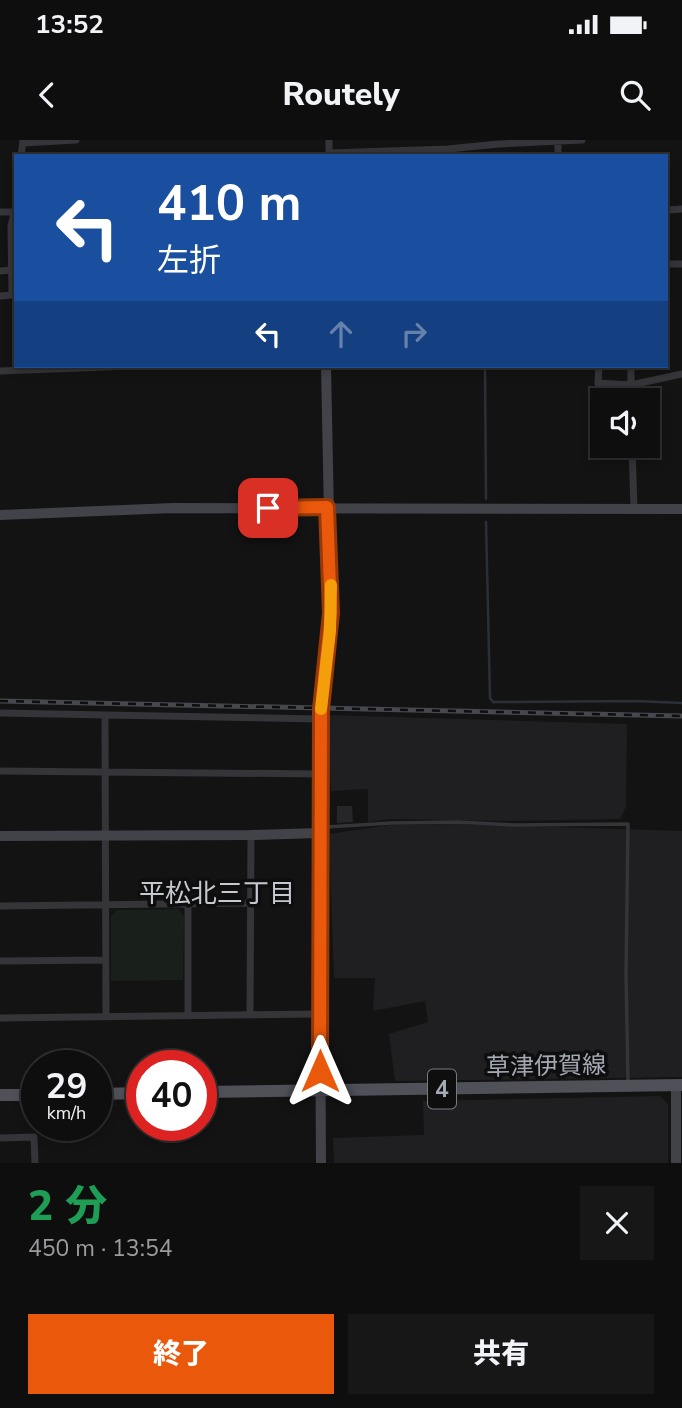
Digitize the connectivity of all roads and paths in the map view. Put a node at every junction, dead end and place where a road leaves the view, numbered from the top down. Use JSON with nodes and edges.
{"nodes":[{"id":1,"x":76,"y":140,"type":"edge"},
{"id":2,"x":558,"y":140,"type":"edge"},
{"id":3,"x":582,"y":140,"type":"edge"},
{"id":4,"x":23,"y":141,"type":"edge"},
{"id":5,"x":349,"y":154,"type":"edge"},
{"id":6,"x":14,"y":216,"type":"edge"},
{"id":7,"x":0,"y":271,"type":"edge"},
{"id":8,"x":13,"y":275,"type":"edge"},
{"id":9,"x":0,"y":296,"type":"edge"},
{"id":10,"x":66,"y":368,"type":"edge"},
{"id":11,"x":326,"y":368,"type":"edge"},
{"id":12,"x":599,"y":368,"type":"edge"},
{"id":13,"x":631,"y":368,"type":"edge"},
{"id":14,"x":0,"y":370,"type":"edge"},
{"id":15,"x":682,"y":374,"type":"edge"},
{"id":16,"x":631,"y":385,"type":"junction"},
{"id":17,"x":632,"y":458,"type":"edge"},
{"id":18,"x":327,"y":507,"type":"junction"},
{"id":19,"x":634,"y":509,"type":"junction"},
{"id":20,"x":682,"y":509,"type":"edge"},
{"id":21,"x":0,"y":515,"type":"edge"},
{"id":22,"x":0,"y":713,"type":"edge"},
{"id":23,"x":105,"y":715,"type":"junction"},
{"id":24,"x":321,"y":719,"type":"junction"},
{"id":25,"x":0,"y":771,"type":"edge"},
{"id":26,"x":105,"y":772,"type":"junction"},
{"id":27,"x":321,"y":774,"type":"junction"},
{"id":28,"x":319,"y":832,"type":"junction"},
{"id":29,"x":106,"y":835,"type":"junction"},
{"id":30,"x":251,"y":835,"type":"junction"},
{"id":31,"x":0,"y":836,"type":"edge"},
{"id":32,"x":250,"y":903,"type":"junction"},
{"id":33,"x":106,"y":905,"type":"junction"},
{"id":34,"x":188,"y":905,"type":"junction"},
{"id":35,"x":0,"y":906,"type":"edge"},
{"id":36,"x":106,"y":960,"type":"junction"},
{"id":37,"x":0,"y":961,"type":"edge"},
{"id":38,"x":320,"y":1014,"type":"junction"},
{"id":39,"x":250,"y":1015,"type":"junction"},
{"id":40,"x":106,"y":1016,"type":"junction"},
{"id":41,"x":188,"y":1016,"type":"junction"},
{"id":42,"x":0,"y":1018,"type":"edge"},
{"id":43,"x":679,"y":1085,"type":"edge"},
{"id":44,"x":628,"y":1086,"type":"junction"},
{"id":45,"x":319,"y":1091,"type":"junction"},
{"id":46,"x":217,"y":1092,"type":"edge"},
{"id":47,"x":0,"y":1095,"type":"edge"},
{"id":48,"x":21,"y":1095,"type":"edge"},
{"id":49,"x":0,"y":1138,"type":"edge"},
{"id":50,"x":35,"y":1163,"type":"edge"},
{"id":51,"x":321,"y":1163,"type":"edge"},
{"id":52,"x":677,"y":1163,"type":"edge"}],
"edges":[{"from":1,"to":4,"type":"street"},
{"from":2,"to":3,"type":"street"},
{"from":2,"to":5,"type":"street"},
{"from":6,"to":8,"type":"street"},
{"from":7,"to":8,"type":"street"},
{"from":8,"to":9,"type":"street"},
{"from":10,"to":14,"type":"street"},
{"from":11,"to":18,"type":"street"},
{"from":12,"to":16,"type":"street"},
{"from":13,"to":16,"type":"street"},
{"from":15,"to":16,"type":"street"},
{"from":17,"to":19,"type":"street"},
{"from":18,"to":19,"type":"street"},
{"from":18,"to":21,"type":"street"},
{"from":18,"to":24,"type":"street"},
{"from":19,"to":20,"type":"street"},
{"from":22,"to":23,"type":"street"},
{"from":23,"to":24,"type":"street"},
{"from":23,"to":26,"type":"street"},
{"from":24,"to":27,"type":"street"},
{"from":25,"to":26,"type":"street"},
{"from":26,"to":27,"type":"street"},
{"from":26,"to":29,"type":"street"},
{"from":27,"to":28,"type":"street"},
{"from":28,"to":30,"type":"street"},
{"from":28,"to":38,"type":"street"},
{"from":28,"to":44,"type":"lane"},
{"from":29,"to":30,"type":"street"},
{"from":29,"to":31,"type":"street"},
{"from":29,"to":33,"type":"street"},
{"from":30,"to":32,"type":"street"},
{"from":32,"to":34,"type":"street"},
{"from":32,"to":39,"type":"street"},
{"from":33,"to":34,"type":"street"},
{"from":33,"to":35,"type":"street"},
{"from":33,"to":36,"type":"street"},
{"from":34,"to":41,"type":"street"},
{"from":36,"to":37,"type":"street"},
{"from":36,"to":40,"type":"street"},
{"from":38,"to":39,"type":"street"},
{"from":38,"to":45,"type":"street"},
{"from":39,"to":41,"type":"street"},
{"from":40,"to":41,"type":"street"},
{"from":40,"to":42,"type":"street"},
{"from":43,"to":44,"type":"main road","name":"草津伊賀線","number":"4"},
{"from":43,"to":52,"type":"street"},
{"from":44,"to":45,"type":"main road","name":"草津伊賀線","number":"4"},
{"from":45,"to":46,"type":"main road","name":"草津伊賀線","number":"4"},
{"from":45,"to":51,"type":"street"},
{"from":47,"to":48,"type":"main road"},
{"from":49,"to":50,"type":"street"}]}
